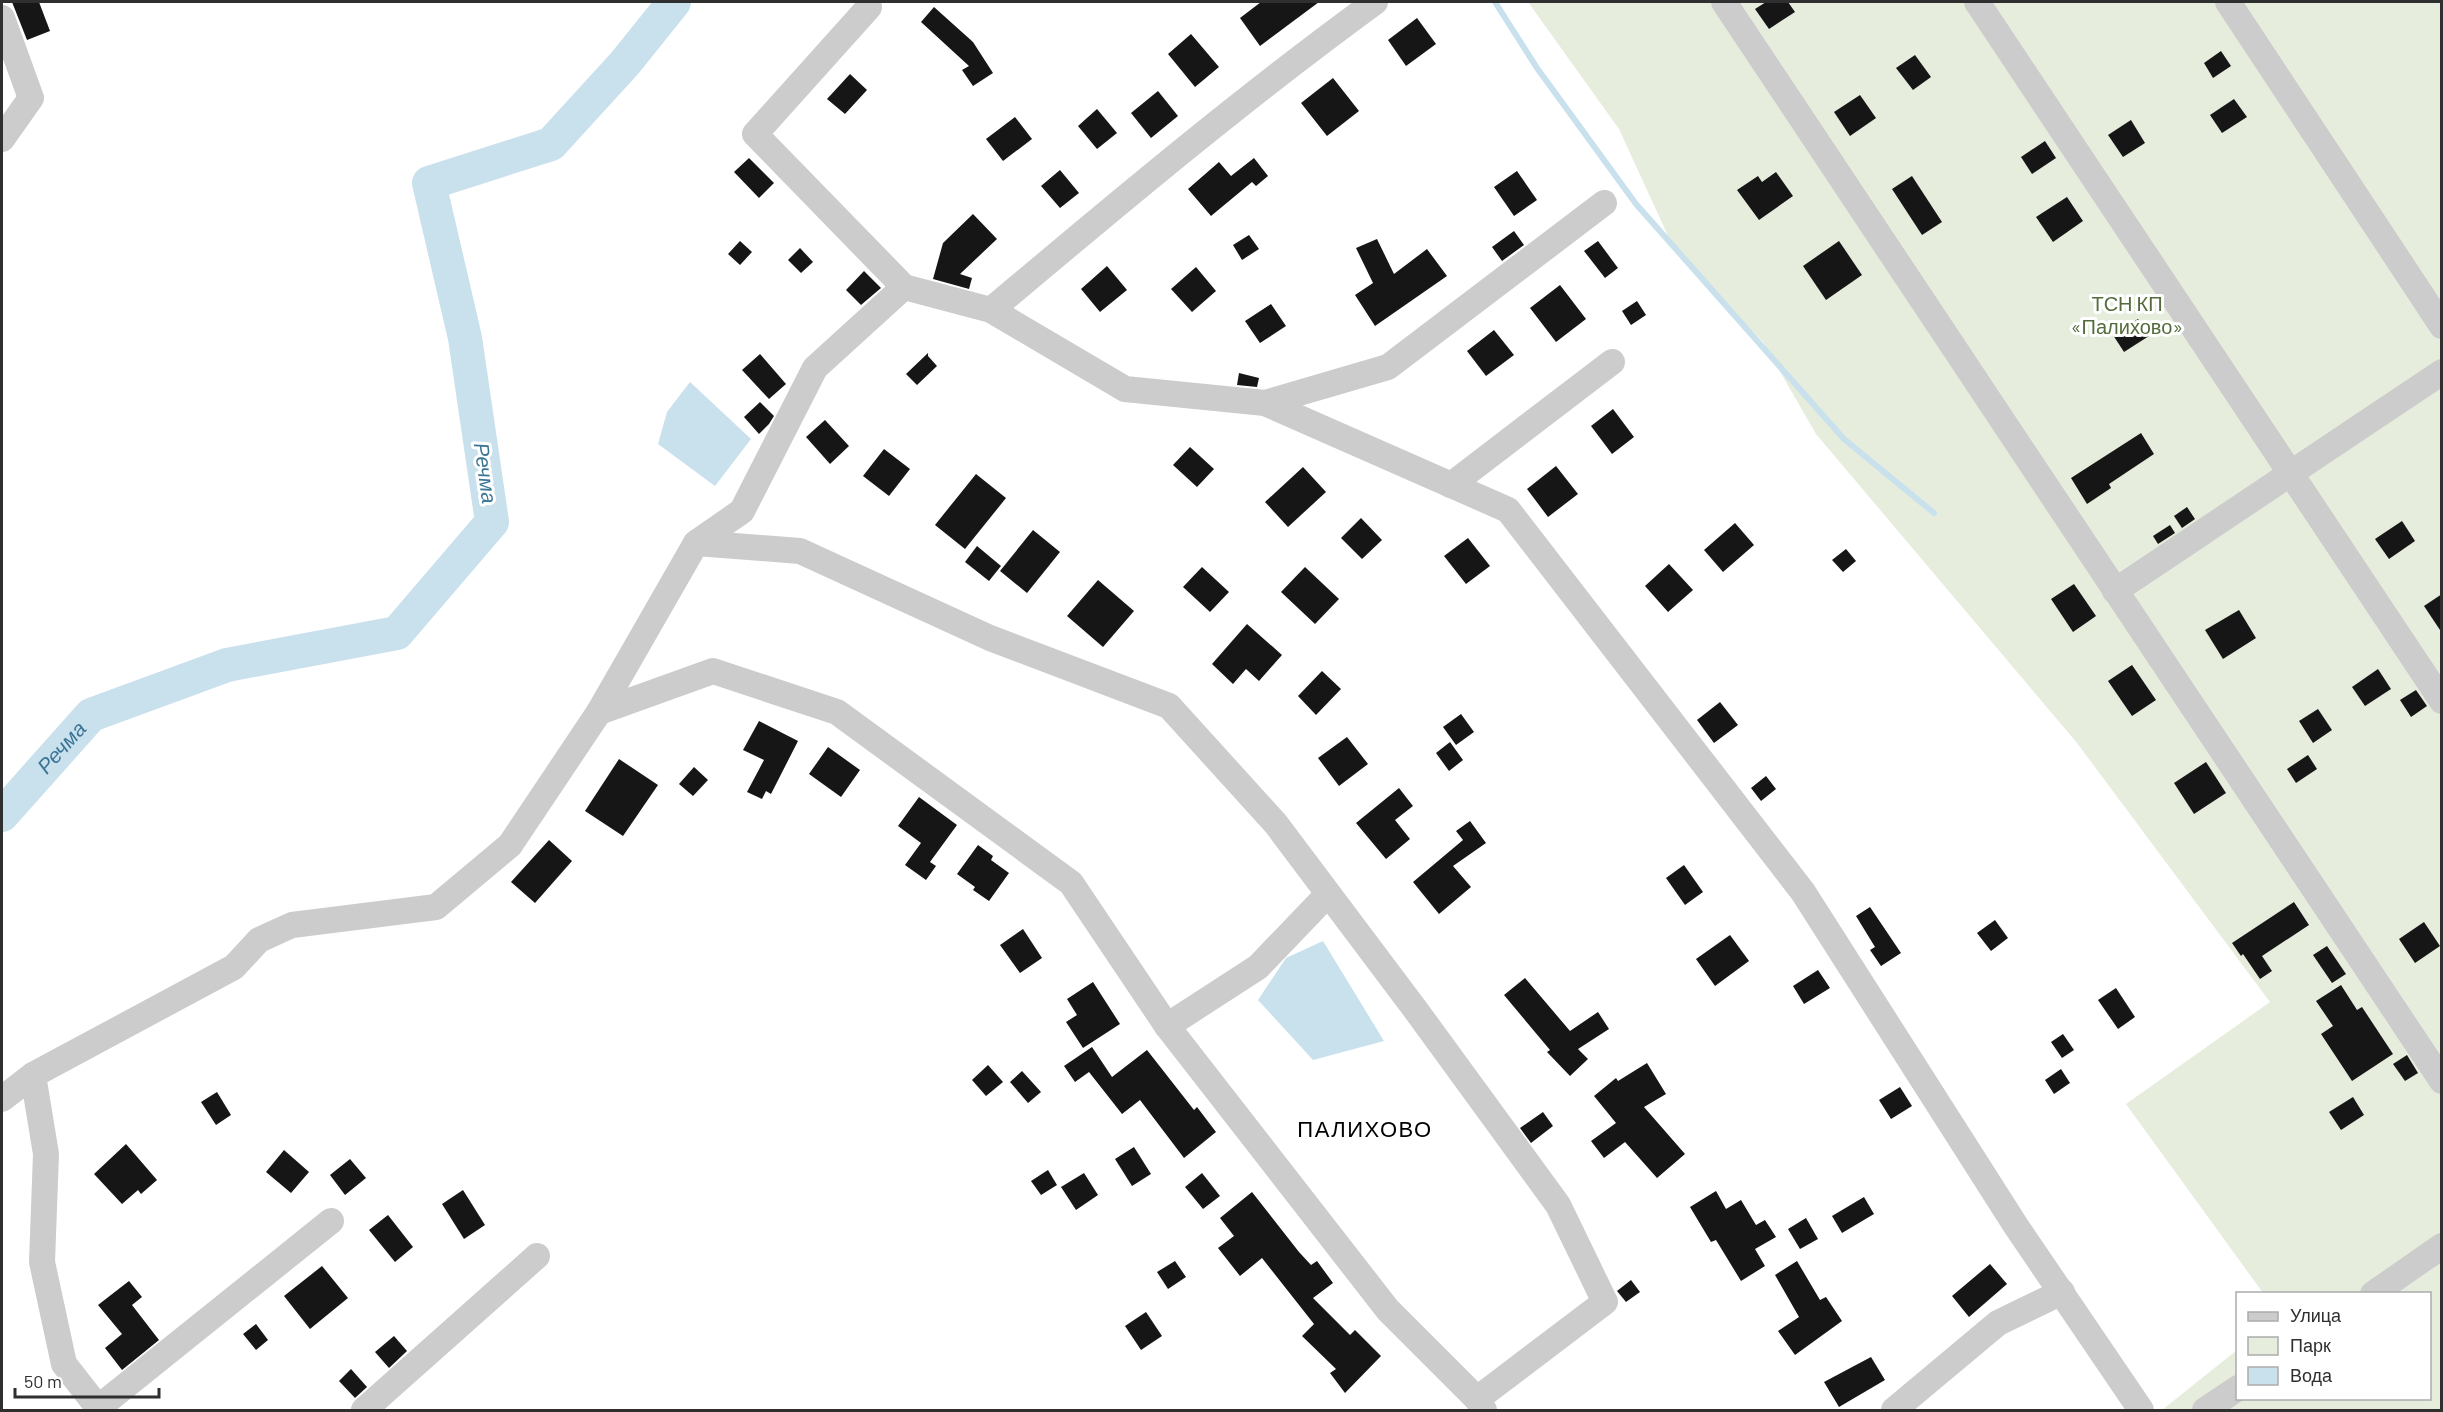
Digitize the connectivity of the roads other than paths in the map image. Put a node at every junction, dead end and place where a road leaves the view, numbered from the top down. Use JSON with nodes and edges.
{"nodes":[{"id":1,"x":1375,"y":2,"type":"edge"},
{"id":2,"x":1724,"y":2,"type":"edge"},
{"id":3,"x":1977,"y":2,"type":"edge"},
{"id":4,"x":2228,"y":2,"type":"edge"},
{"id":5,"x":869,"y":7,"type":"dead end"},
{"id":6,"x":2,"y":18,"type":"edge"},
{"id":7,"x":2,"y":139,"type":"edge"},
{"id":8,"x":1604,"y":203,"type":"dead end"},
{"id":9,"x":904,"y":287,"type":"junction"},
{"id":10,"x":991,"y":310,"type":"junction"},
{"id":11,"x":2442,"y":326,"type":"edge"},
{"id":12,"x":1612,"y":362,"type":"dead end"},
{"id":13,"x":2442,"y":372,"type":"edge"},
{"id":14,"x":1265,"y":404,"type":"junction"},
{"id":15,"x":2291,"y":474,"type":"junction"},
{"id":16,"x":1451,"y":484,"type":"junction"},
{"id":17,"x":696,"y":543,"type":"junction"},
{"id":18,"x":2115,"y":591,"type":"junction"},
{"id":19,"x":2442,"y":701,"type":"edge"},
{"id":20,"x":599,"y":712,"type":"junction"},
{"id":21,"x":1328,"y":894,"type":"junction"},
{"id":22,"x":1167,"y":1026,"type":"junction"},
{"id":23,"x":33,"y":1075,"type":"junction"},
{"id":24,"x":2442,"y":1081,"type":"edge"},
{"id":25,"x":2,"y":1099,"type":"edge"},
{"id":26,"x":331,"y":1221,"type":"dead end"},
{"id":27,"x":2442,"y":1246,"type":"edge"},
{"id":28,"x":537,"y":1256,"type":"dead end"},
{"id":29,"x":2062,"y":1292,"type":"junction"},
{"id":30,"x":2374,"y":1292,"type":"edge"},
{"id":31,"x":2236,"y":1389,"type":"edge"},
{"id":32,"x":1481,"y":1405,"type":"edge"},
{"id":33,"x":99,"y":1409,"type":"edge"},
{"id":34,"x":364,"y":1410,"type":"edge"},
{"id":35,"x":1893,"y":1410,"type":"edge"},
{"id":36,"x":2141,"y":1410,"type":"edge"},
{"id":37,"x":2205,"y":1410,"type":"edge"}],
"edges":[{"from":1,"to":10,"type":"street"},
{"from":2,"to":18,"type":"street"},
{"from":3,"to":15,"type":"street"},
{"from":4,"to":11,"type":"street"},
{"from":5,"to":9,"type":"street"},
{"from":6,"to":7,"type":"street"},
{"from":8,"to":14,"type":"street"},
{"from":9,"to":10,"type":"street"},
{"from":9,"to":17,"type":"street"},
{"from":10,"to":14,"type":"street"},
{"from":12,"to":16,"type":"street"},
{"from":13,"to":15,"type":"street"},
{"from":14,"to":16,"type":"street"},
{"from":15,"to":18,"type":"street"},
{"from":15,"to":19,"type":"street"},
{"from":16,"to":29,"type":"street"},
{"from":17,"to":20,"type":"street"},
{"from":17,"to":21,"type":"street"},
{"from":18,"to":24,"type":"street"},
{"from":20,"to":22,"type":"street"},
{"from":20,"to":23,"type":"street"},
{"from":21,"to":22,"type":"street"},
{"from":21,"to":32,"type":"street"},
{"from":22,"to":32,"type":"street"},
{"from":23,"to":25,"type":"street"},
{"from":23,"to":33,"type":"street"},
{"from":26,"to":33,"type":"street"},
{"from":27,"to":30,"type":"street"},
{"from":28,"to":34,"type":"street"},
{"from":29,"to":35,"type":"street"},
{"from":29,"to":36,"type":"street"},
{"from":31,"to":37,"type":"street"}]}
